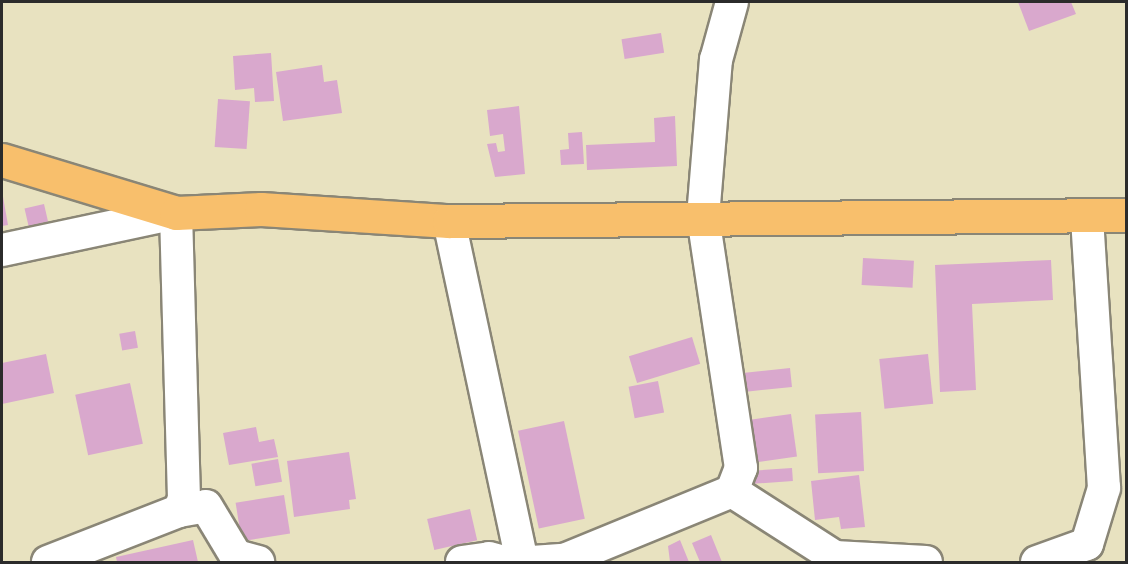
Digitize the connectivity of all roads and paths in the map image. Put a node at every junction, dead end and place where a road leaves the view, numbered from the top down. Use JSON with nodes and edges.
{"nodes":[{"id":1,"x":732,"y":2,"type":"edge"},
{"id":2,"x":2,"y":160,"type":"edge"},
{"id":3,"x":176,"y":213,"type":"junction"},
{"id":4,"x":1126,"y":215,"type":"edge"},
{"id":5,"x":1087,"y":216,"type":"junction"},
{"id":6,"x":703,"y":217,"type":"junction"},
{"id":7,"x":449,"y":221,"type":"junction"},
{"id":8,"x":2,"y":250,"type":"edge"},
{"id":9,"x":732,"y":491,"type":"junction"},
{"id":10,"x":179,"y":511,"type":"junction"},
{"id":11,"x":48,"y":562,"type":"edge"},
{"id":12,"x":258,"y":562,"type":"edge"},
{"id":13,"x":462,"y":562,"type":"edge"},
{"id":14,"x":504,"y":562,"type":"edge"},
{"id":15,"x":522,"y":562,"type":"edge"},
{"id":16,"x":532,"y":562,"type":"edge"},
{"id":17,"x":926,"y":562,"type":"edge"},
{"id":18,"x":1037,"y":562,"type":"edge"}],
"edges":[{"from":1,"to":6,"type":"street"},
{"from":2,"to":3,"type":"main road"},
{"from":3,"to":7,"type":"main road"},
{"from":3,"to":8,"type":"street"},
{"from":3,"to":10,"type":"street"},
{"from":4,"to":5,"type":"main road"},
{"from":5,"to":6,"type":"main road"},
{"from":5,"to":18,"type":"street"},
{"from":6,"to":7,"type":"main road"},
{"from":6,"to":9,"type":"street"},
{"from":7,"to":15,"type":"street"},
{"from":9,"to":16,"type":"street"},
{"from":9,"to":17,"type":"street"},
{"from":10,"to":11,"type":"street"},
{"from":10,"to":12,"type":"street"},
{"from":13,"to":14,"type":"street"}]}
